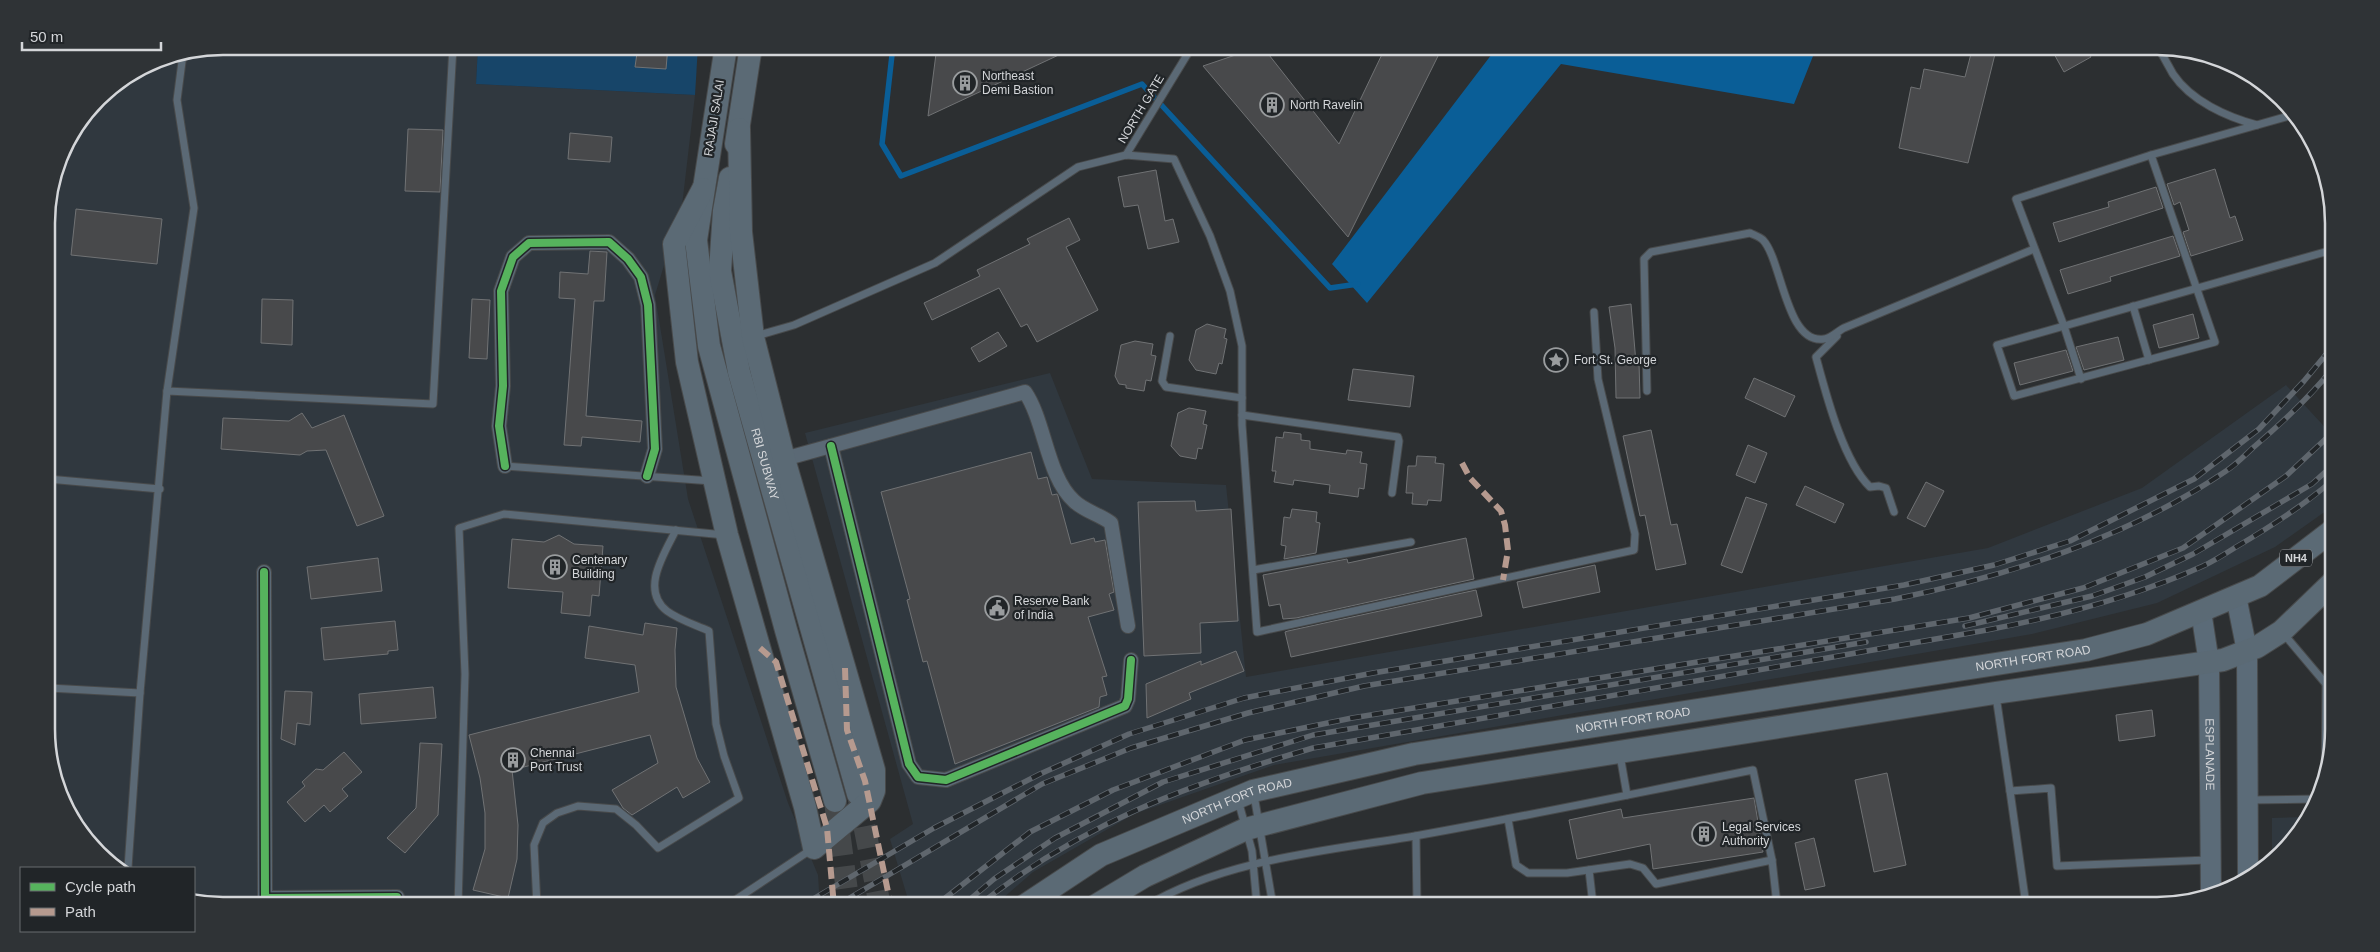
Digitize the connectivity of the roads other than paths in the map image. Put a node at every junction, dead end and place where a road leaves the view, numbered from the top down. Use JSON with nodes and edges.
{"nodes":[{"id":1,"x":452,"y":55,"type":"edge"},
{"id":2,"x":725,"y":55,"type":"edge"},
{"id":3,"x":750,"y":55,"type":"edge"},
{"id":4,"x":1187,"y":55,"type":"edge"},
{"id":5,"x":2163,"y":55,"type":"edge"},
{"id":6,"x":182,"y":60,"type":"edge"},
{"id":7,"x":2287,"y":117,"type":"edge"},
{"id":8,"x":2258,"y":125,"type":"junction"},
{"id":9,"x":739,"y":129,"type":"junction"},
{"id":10,"x":1126,"y":155,"type":"junction"},
{"id":11,"x":2152,"y":155,"type":"junction"},
{"id":12,"x":703,"y":189,"type":"junction"},
{"id":13,"x":2034,"y":249,"type":"junction"},
{"id":14,"x":2325,"y":252,"type":"edge"},
{"id":15,"x":2198,"y":287,"type":"junction"},
{"id":16,"x":2133,"y":306,"type":"junction"},
{"id":17,"x":1594,"y":312,"type":"dead end"},
{"id":18,"x":2064,"y":326,"type":"junction"},
{"id":19,"x":1844,"y":328,"type":"junction"},
{"id":20,"x":1170,"y":336,"type":"dead end"},
{"id":21,"x":753,"y":337,"type":"junction"},
{"id":22,"x":2149,"y":360,"type":"junction"},
{"id":23,"x":2081,"y":379,"type":"junction"},
{"id":24,"x":168,"y":391,"type":"junction"},
{"id":25,"x":1647,"y":391,"type":"dead end"},
{"id":26,"x":1242,"y":398,"type":"junction"},
{"id":27,"x":1242,"y":415,"type":"junction"},
{"id":28,"x":831,"y":446,"type":"junction"},
{"id":29,"x":784,"y":459,"type":"junction"},
{"id":30,"x":505,"y":466,"type":"joint"},
{"id":31,"x":647,"y":476,"type":"junction"},
{"id":32,"x":55,"y":479,"type":"edge"},
{"id":33,"x":715,"y":481,"type":"junction"},
{"id":34,"x":160,"y":489,"type":"junction"},
{"id":35,"x":1392,"y":493,"type":"dead end"},
{"id":36,"x":1894,"y":512,"type":"dead end"},
{"id":37,"x":676,"y":530,"type":"junction"},
{"id":38,"x":727,"y":536,"type":"junction"},
{"id":39,"x":2325,"y":536,"type":"edge"},
{"id":40,"x":1412,"y":542,"type":"dead end"},
{"id":41,"x":1253,"y":570,"type":"junction"},
{"id":42,"x":264,"y":572,"type":"dead end"},
{"id":43,"x":2325,"y":590,"type":"edge"},
{"id":44,"x":2236,"y":596,"type":"junction"},
{"id":45,"x":2201,"y":611,"type":"junction"},
{"id":46,"x":1128,"y":626,"type":"dead end"},
{"id":47,"x":2282,"y":631,"type":"junction"},
{"id":48,"x":2247,"y":651,"type":"junction"},
{"id":49,"x":1131,"y":660,"type":"dead end"},
{"id":50,"x":2209,"y":663,"type":"junction"},
{"id":51,"x":2325,"y":678,"type":"edge"},
{"id":52,"x":55,"y":688,"type":"edge"},
{"id":53,"x":1995,"y":692,"type":"junction"},
{"id":54,"x":140,"y":693,"type":"junction"},
{"id":55,"x":1620,"y":752,"type":"junction"},
{"id":56,"x":2010,"y":791,"type":"junction"},
{"id":57,"x":858,"y":794,"type":"tunnel mouth"},
{"id":58,"x":1245,"y":794,"type":"junction"},
{"id":59,"x":1627,"y":795,"type":"junction"},
{"id":60,"x":2309,"y":799,"type":"edge"},
{"id":61,"x":2248,"y":800,"type":"junction"},
{"id":62,"x":835,"y":801,"type":"tunnel mouth"},
{"id":63,"x":1508,"y":819,"type":"junction"},
{"id":64,"x":1253,"y":827,"type":"junction"},
{"id":65,"x":1416,"y":836,"type":"junction"},
{"id":66,"x":814,"y":848,"type":"junction"},
{"id":67,"x":1772,"y":860,"type":"junction"},
{"id":68,"x":2211,"y":860,"type":"junction"},
{"id":69,"x":1266,"y":861,"type":"junction"},
{"id":70,"x":1253,"y":864,"type":"junction"},
{"id":71,"x":128,"y":867,"type":"edge"},
{"id":72,"x":2248,"y":869,"type":"edge"},
{"id":73,"x":1589,"y":870,"type":"junction"},
{"id":74,"x":2210,"y":888,"type":"edge"},
{"id":75,"x":265,"y":897,"type":"edge"},
{"id":76,"x":458,"y":897,"type":"edge"},
{"id":77,"x":537,"y":897,"type":"edge"},
{"id":78,"x":740,"y":897,"type":"edge"},
{"id":79,"x":1038,"y":897,"type":"edge"},
{"id":80,"x":1110,"y":897,"type":"edge"},
{"id":81,"x":1160,"y":897,"type":"edge"},
{"id":82,"x":1256,"y":897,"type":"edge"},
{"id":83,"x":1272,"y":897,"type":"edge"},
{"id":84,"x":1417,"y":897,"type":"edge"},
{"id":85,"x":1592,"y":897,"type":"edge"},
{"id":86,"x":1776,"y":897,"type":"edge"},
{"id":87,"x":2025,"y":897,"type":"edge"}],
"edges":[{"from":1,"to":24,"type":"lane"},
{"from":2,"to":12,"type":"main road","name":"RAJAJI SALAI"},
{"from":3,"to":9,"type":"main road","name":"RAJAJI SALAI"},
{"from":4,"to":10,"type":"lane","name":"NORTH GATE"},
{"from":5,"to":8,"type":"lane"},
{"from":6,"to":24,"type":"lane"},
{"from":7,"to":8,"type":"lane"},
{"from":8,"to":11,"type":"lane"},
{"from":9,"to":21,"type":"main road"},
{"from":9,"to":57,"type":"main road","name":"RBI SUBWAY"},
{"from":10,"to":21,"type":"lane"},
{"from":10,"to":26,"type":"lane"},
{"from":11,"to":13,"type":"lane"},
{"from":11,"to":15,"type":"lane"},
{"from":12,"to":33,"type":"main road"},
{"from":12,"to":62,"type":"main road","name":"RBI SUBWAY"},
{"from":13,"to":18,"type":"lane"},
{"from":13,"to":19,"type":"lane"},
{"from":14,"to":15,"type":"lane"},
{"from":15,"to":16,"type":"lane"},
{"from":15,"to":22,"type":"lane"},
{"from":16,"to":18,"type":"lane"},
{"from":16,"to":22,"type":"lane"},
{"from":17,"to":41,"type":"lane"},
{"from":18,"to":23,"type":"lane"},
{"from":18,"to":23,"type":"lane"},
{"from":19,"to":25,"type":"lane"},
{"from":19,"to":36,"type":"lane"},
{"from":20,"to":26,"type":"lane"},
{"from":21,"to":29,"type":"main road"},
{"from":22,"to":23,"type":"lane"},
{"from":24,"to":34,"type":"lane"},
{"from":26,"to":27,"type":"lane"},
{"from":27,"to":35,"type":"lane"},
{"from":27,"to":41,"type":"lane"},
{"from":28,"to":29,"type":"street"},
{"from":28,"to":46,"type":"street"},
{"from":28,"to":49,"type":"street"},
{"from":29,"to":66,"type":"main road"},
{"from":30,"to":31,"type":"lane"},
{"from":30,"to":31,"type":"street"},
{"from":31,"to":33,"type":"lane"},
{"from":32,"to":34,"type":"lane"},
{"from":33,"to":38,"type":"main road"},
{"from":34,"to":54,"type":"lane"},
{"from":37,"to":38,"type":"lane"},
{"from":37,"to":76,"type":"lane"},
{"from":37,"to":77,"type":"lane"},
{"from":38,"to":66,"type":"main road"},
{"from":39,"to":44,"type":"main road","name":"NORTH FORT ROAD","number":"NH4"},
{"from":40,"to":41,"type":"lane"},
{"from":42,"to":75,"type":"street"},
{"from":43,"to":47,"type":"main road"},
{"from":44,"to":45,"type":"main road","name":"NORTH FORT ROAD"},
{"from":44,"to":48,"type":"main road"},
{"from":45,"to":50,"type":"main road","name":"ESPLANADE"},
{"from":45,"to":58,"type":"main road","name":"NORTH FORT ROAD"},
{"from":47,"to":48,"type":"main road"},
{"from":47,"to":51,"type":"lane"},
{"from":48,"to":50,"type":"main road"},
{"from":48,"to":61,"type":"main road"},
{"from":50,"to":53,"type":"main road"},
{"from":50,"to":68,"type":"main road","name":"ESPLANADE"},
{"from":52,"to":54,"type":"lane"},
{"from":53,"to":55,"type":"main road"},
{"from":53,"to":56,"type":"lane"},
{"from":54,"to":71,"type":"lane"},
{"from":55,"to":59,"type":"lane"},
{"from":55,"to":64,"type":"main road"},
{"from":56,"to":68,"type":"lane"},
{"from":56,"to":87,"type":"lane"},
{"from":58,"to":64,"type":"lane"},
{"from":58,"to":64,"type":"lane"},
{"from":58,"to":79,"type":"main road","name":"NORTH FORT ROAD"},
{"from":59,"to":63,"type":"lane"},
{"from":59,"to":67,"type":"lane"},
{"from":60,"to":61,"type":"lane"},
{"from":61,"to":72,"type":"main road"},
{"from":63,"to":65,"type":"lane"},
{"from":63,"to":73,"type":"lane"},
{"from":64,"to":69,"type":"lane"},
{"from":64,"to":70,"type":"lane"},
{"from":64,"to":80,"type":"main road"},
{"from":65,"to":69,"type":"lane"},
{"from":65,"to":84,"type":"lane"},
{"from":66,"to":78,"type":"lane"},
{"from":67,"to":73,"type":"lane"},
{"from":67,"to":86,"type":"lane"},
{"from":68,"to":74,"type":"main road","name":"ESPLANADE"},
{"from":69,"to":70,"type":"lane"},
{"from":69,"to":83,"type":"lane"},
{"from":70,"to":81,"type":"lane"},
{"from":70,"to":82,"type":"lane"},
{"from":73,"to":85,"type":"lane"}]}
